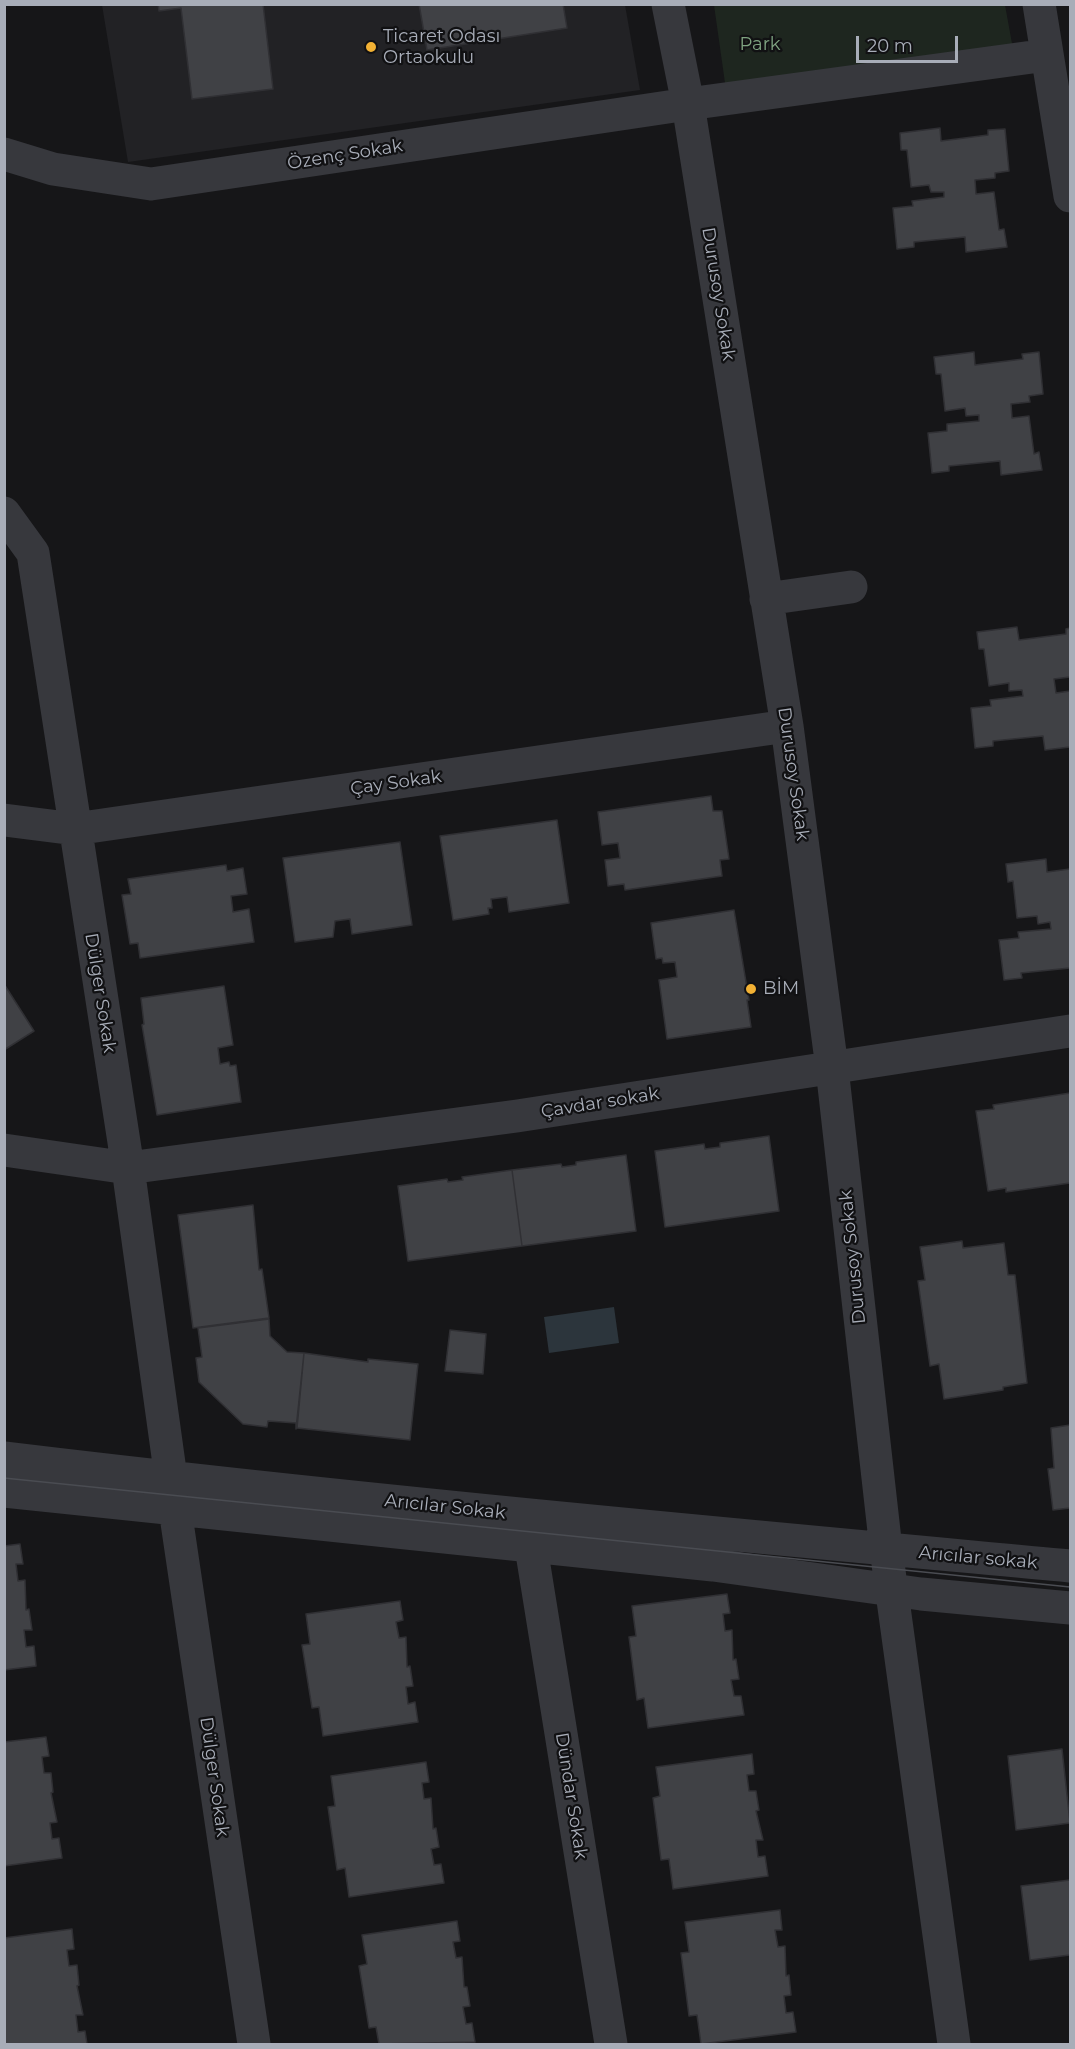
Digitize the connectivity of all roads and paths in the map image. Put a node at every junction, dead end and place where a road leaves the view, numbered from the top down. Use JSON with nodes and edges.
{"nodes":[{"id":1,"x":668,"y":4,"type":"edge"},
{"id":2,"x":1039,"y":4,"type":"edge"},
{"id":3,"x":1047,"y":55,"type":"junction"},
{"id":4,"x":688,"y":104,"type":"junction"},
{"id":5,"x":4,"y":154,"type":"edge"},
{"id":6,"x":1071,"y":196,"type":"edge"},
{"id":7,"x":5,"y":514,"type":"edge"},
{"id":8,"x":851,"y":586,"type":"dead end"},
{"id":9,"x":766,"y":599,"type":"junction"},
{"id":10,"x":787,"y":726,"type":"junction"},
{"id":11,"x":4,"y":820,"type":"edge"},
{"id":12,"x":75,"y":829,"type":"junction"},
{"id":13,"x":1071,"y":1031,"type":"edge"},
{"id":14,"x":832,"y":1068,"type":"junction"},
{"id":15,"x":4,"y":1150,"type":"edge"},
{"id":16,"x":128,"y":1168,"type":"junction"},
{"id":17,"x":4,"y":1458,"type":"edge"},
{"id":18,"x":4,"y":1491,"type":"edge"},
{"id":19,"x":173,"y":1493,"type":"junction"},
{"id":20,"x":531,"y":1547,"type":"junction"},
{"id":21,"x":886,"y":1549,"type":"junction"},
{"id":22,"x":1071,"y":1566,"type":"edge"},
{"id":23,"x":893,"y":1589,"type":"junction"},
{"id":24,"x":1071,"y":1608,"type":"edge"},
{"id":25,"x":254,"y":2044,"type":"edge"},
{"id":26,"x":610,"y":2044,"type":"edge"},
{"id":27,"x":954,"y":2044,"type":"edge"}],
"edges":[{"from":1,"to":4,"type":"street","name":"Durusoy Sokak"},
{"from":2,"to":3,"type":"street"},
{"from":3,"to":4,"type":"street","name":"Özenç Sokak"},
{"from":3,"to":6,"type":"street"},
{"from":4,"to":5,"type":"street","name":"Özenç Sokak"},
{"from":4,"to":9,"type":"street","name":"Durusoy Sokak"},
{"from":7,"to":12,"type":"street","name":"Dülger Sokak"},
{"from":8,"to":9,"type":"street"},
{"from":9,"to":10,"type":"street","name":"Durusoy Sokak"},
{"from":10,"to":12,"type":"street","name":"Çay Sokak"},
{"from":10,"to":14,"type":"street","name":"Durusoy Sokak"},
{"from":11,"to":12,"type":"street","name":"Çay Sokak"},
{"from":12,"to":16,"type":"street","name":"Dülger Sokak"},
{"from":13,"to":14,"type":"street","name":"Çavdar sokak"},
{"from":14,"to":16,"type":"street","name":"Çavdar sokak"},
{"from":14,"to":21,"type":"street","name":"Durusoy Sokak"},
{"from":15,"to":16,"type":"street"},
{"from":16,"to":19,"type":"street","name":"Dülger Sokak"},
{"from":17,"to":19,"type":"street","name":"Arıcılar Sokak"},
{"from":18,"to":19,"type":"street"},
{"from":19,"to":20,"type":"street"},
{"from":19,"to":21,"type":"street","name":"Arıcılar Sokak"},
{"from":19,"to":25,"type":"street","name":"Dülger Sokak"},
{"from":20,"to":23,"type":"street"},
{"from":20,"to":26,"type":"street","name":"Dündar Sokak"},
{"from":21,"to":22,"type":"street","name":"Arıcılar sokak"},
{"from":21,"to":23,"type":"street","name":"Durusoy Sokak"},
{"from":23,"to":24,"type":"street"},
{"from":23,"to":27,"type":"street","name":"Durusoy Sokak"}]}
